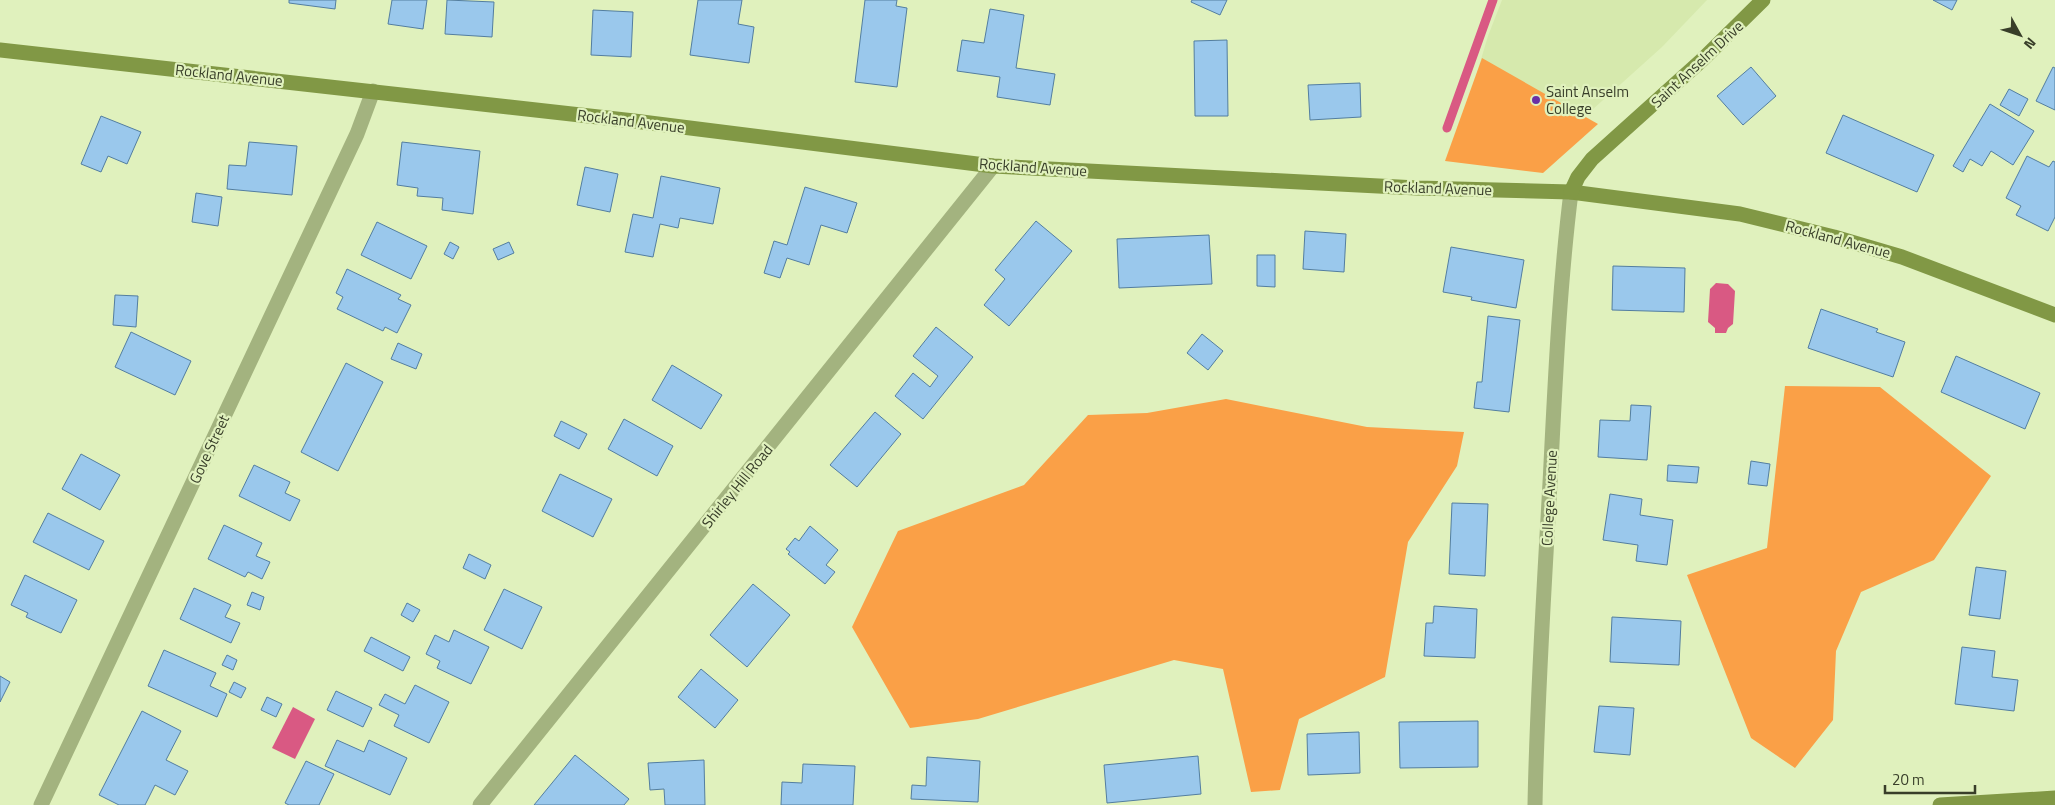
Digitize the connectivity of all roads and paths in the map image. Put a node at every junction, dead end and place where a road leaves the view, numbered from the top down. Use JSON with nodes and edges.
{"nodes":[{"id":1,"x":1763,"y":0,"type":"edge"},
{"id":2,"x":0,"y":50,"type":"edge"},
{"id":3,"x":373,"y":91,"type":"junction"},
{"id":4,"x":992,"y":166,"type":"junction"},
{"id":5,"x":1570,"y":192,"type":"junction"},
{"id":6,"x":2055,"y":315,"type":"edge"},
{"id":7,"x":2055,"y":798,"type":"edge"},
{"id":8,"x":41,"y":805,"type":"edge"},
{"id":9,"x":480,"y":805,"type":"edge"},
{"id":10,"x":1535,"y":805,"type":"edge"},
{"id":11,"x":1940,"y":805,"type":"edge"}],
"edges":[{"from":1,"to":5,"type":"street","name":"Saint Anselm Drive"},
{"from":2,"to":3,"type":"street","name":"Rockland Avenue"},
{"from":3,"to":4,"type":"street","name":"Rockland Avenue"},
{"from":3,"to":8,"type":"street","name":"Gove Street"},
{"from":4,"to":5,"type":"street","name":"Rockland Avenue"},
{"from":4,"to":9,"type":"street","name":"Shirley Hill Road"},
{"from":5,"to":6,"type":"street","name":"Rockland Avenue"},
{"from":5,"to":10,"type":"street","name":"College Avenue"},
{"from":7,"to":11,"type":"street"}]}
